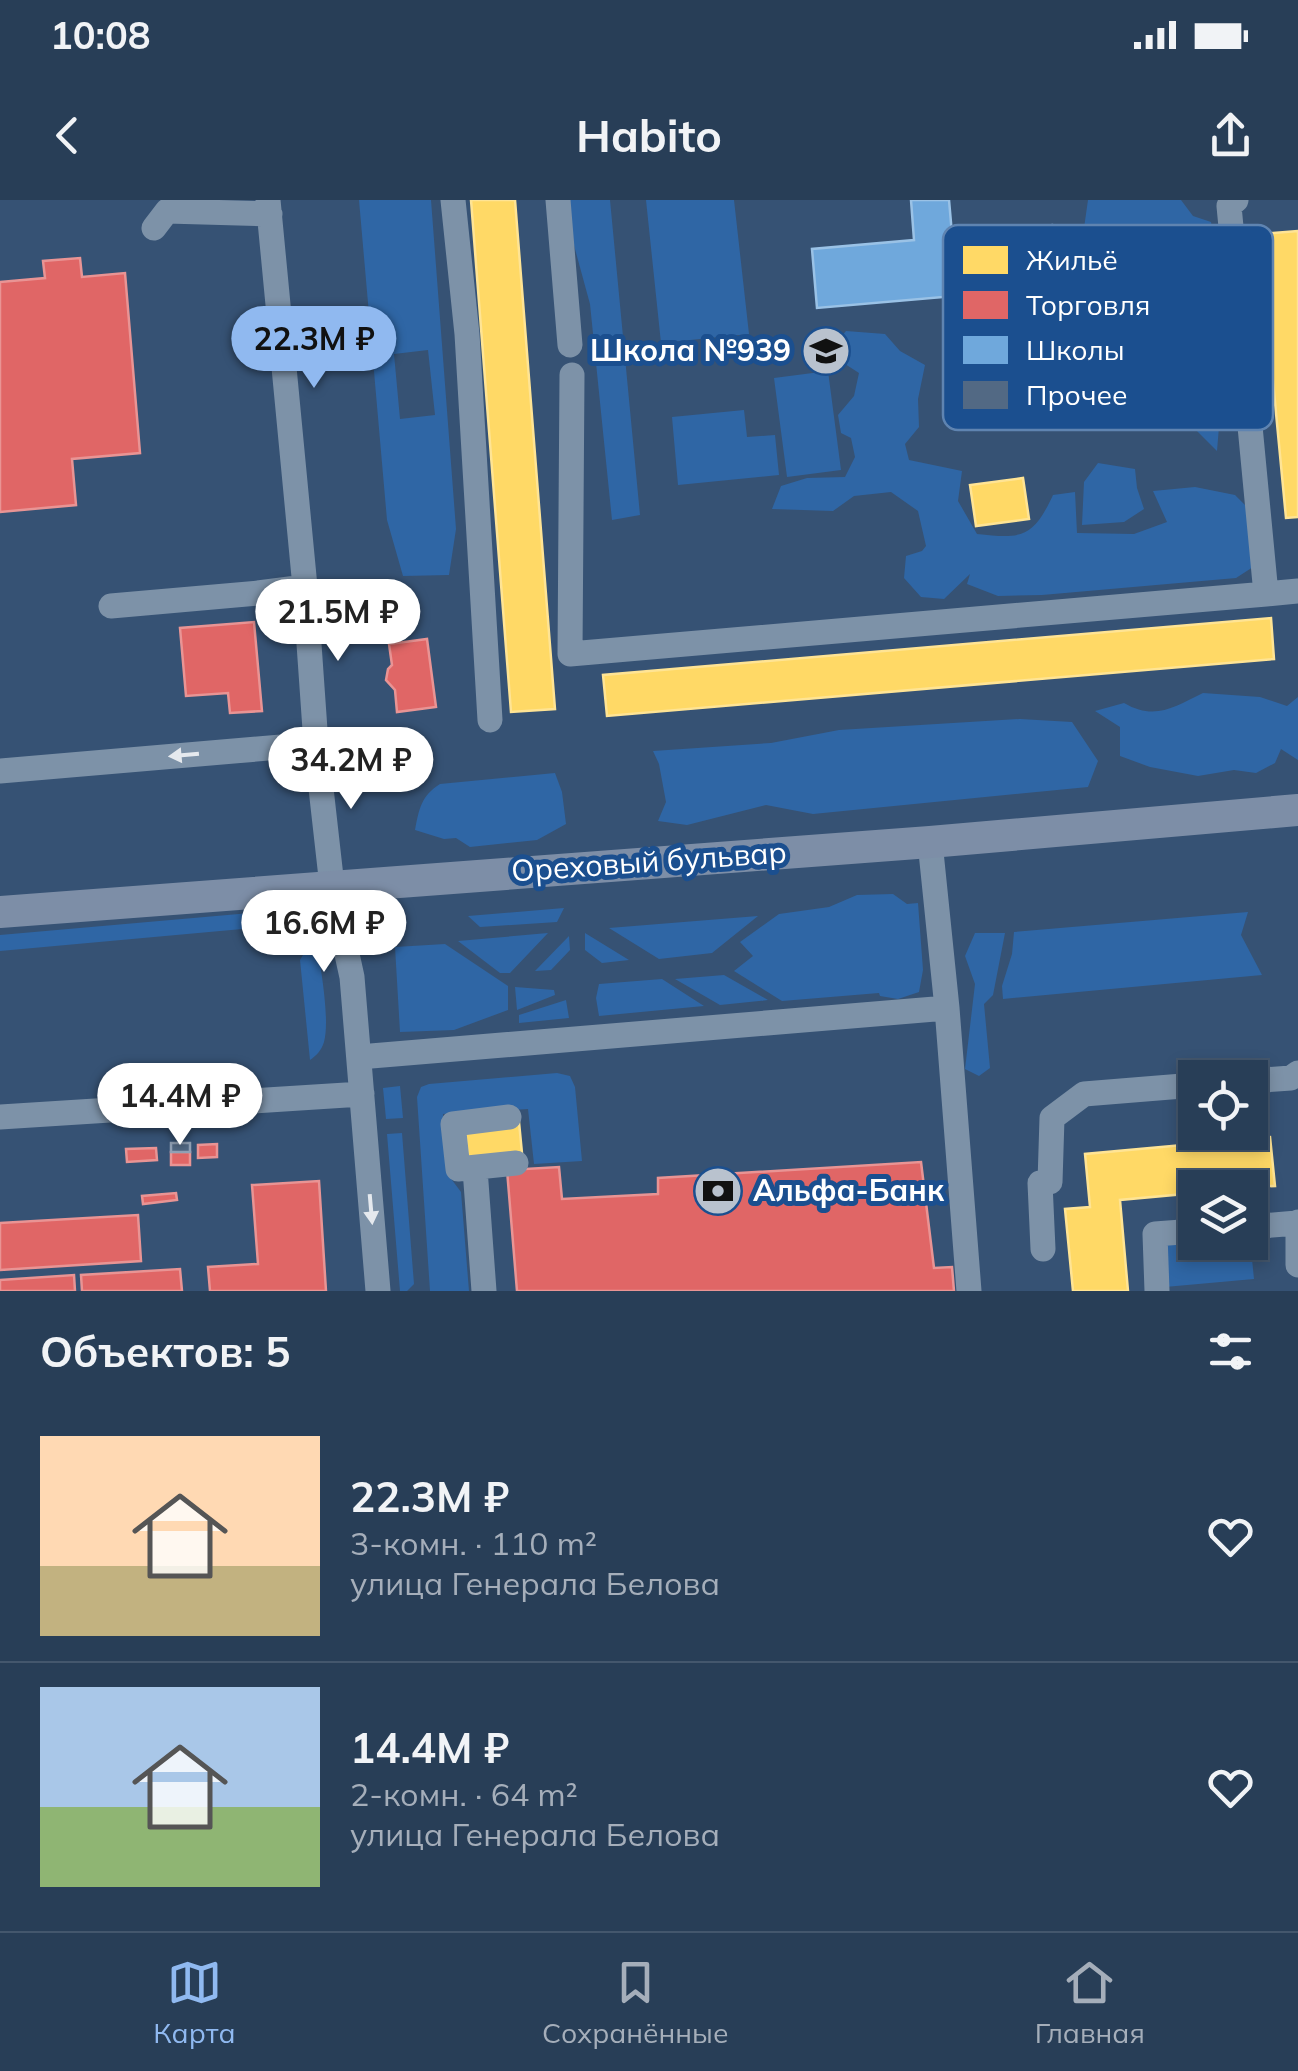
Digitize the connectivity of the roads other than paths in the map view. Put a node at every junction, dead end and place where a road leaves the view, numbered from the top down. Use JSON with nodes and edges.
{"nodes":[{"id":1,"x":453,"y":200,"type":"edge"},
{"id":2,"x":558,"y":200,"type":"edge"},
{"id":3,"x":1236,"y":200,"type":"edge"},
{"id":4,"x":269,"y":207,"type":"edge"},
{"id":5,"x":1231,"y":225,"type":"edge"},
{"id":6,"x":154,"y":228,"type":"dead end"},
{"id":7,"x":570,"y":345,"type":"dead end"},
{"id":8,"x":572,"y":375,"type":"dead end"},
{"id":9,"x":1250,"y":430,"type":"edge"},
{"id":10,"x":305,"y":587,"type":"junction"},
{"id":11,"x":1298,"y":591,"type":"edge"},
{"id":12,"x":1266,"y":594,"type":"junction"},
{"id":13,"x":110,"y":606,"type":"dead end"},
{"id":14,"x":490,"y":720,"type":"dead end"},
{"id":15,"x":316,"y":744,"type":"junction"},
{"id":16,"x":0,"y":771,"type":"edge"},
{"id":17,"x":1298,"y":810,"type":"edge"},
{"id":18,"x":930,"y":842,"type":"junction"},
{"id":19,"x":332,"y":886,"type":"junction"},
{"id":20,"x":0,"y":912,"type":"edge"},
{"id":21,"x":947,"y":1008,"type":"junction"},
{"id":22,"x":358,"y":1057,"type":"junction"},
{"id":23,"x":1298,"y":1073,"type":"edge"},
{"id":24,"x":1268,"y":1080,"type":"edge"},
{"id":25,"x":1178,"y":1086,"type":"edge"},
{"id":26,"x":362,"y":1094,"type":"junction"},
{"id":27,"x":0,"y":1117,"type":"edge"},
{"id":28,"x":509,"y":1117,"type":"dead end"},
{"id":29,"x":516,"y":1163,"type":"dead end"},
{"id":30,"x":475,"y":1169,"type":"junction"},
{"id":31,"x":1298,"y":1223,"type":"edge"},
{"id":32,"x":1268,"y":1226,"type":"edge"},
{"id":33,"x":1178,"y":1232,"type":"edge"},
{"id":34,"x":1044,"y":1249,"type":"dead end"},
{"id":35,"x":1298,"y":1264,"type":"edge"},
{"id":36,"x":378,"y":1291,"type":"edge"},
{"id":37,"x":484,"y":1291,"type":"edge"},
{"id":38,"x":969,"y":1291,"type":"edge"},
{"id":39,"x":1157,"y":1291,"type":"edge"}],
"edges":[{"from":1,"to":14,"type":"street"},
{"from":2,"to":7,"type":"street"},
{"from":3,"to":5,"type":"street"},
{"from":4,"to":6,"type":"street"},
{"from":4,"to":10,"type":"street"},
{"from":8,"to":12,"type":"street"},
{"from":9,"to":12,"type":"street"},
{"from":10,"to":13,"type":"street"},
{"from":10,"to":15,"type":"street"},
{"from":11,"to":12,"type":"street"},
{"from":15,"to":16,"type":"street","one_way":true},
{"from":15,"to":19,"type":"street"},
{"from":17,"to":18,"type":"main road","name":"Ореховый бульвар"},
{"from":18,"to":19,"type":"main road","name":"Ореховый бульвар"},
{"from":18,"to":21,"type":"street"},
{"from":19,"to":20,"type":"main road","name":"Ореховый бульвар"},
{"from":19,"to":22,"type":"street"},
{"from":21,"to":22,"type":"street"},
{"from":21,"to":38,"type":"street"},
{"from":22,"to":26,"type":"street"},
{"from":23,"to":24,"type":"street"},
{"from":25,"to":34,"type":"street"},
{"from":26,"to":27,"type":"street"},
{"from":26,"to":36,"type":"street","one_way":true},
{"from":28,"to":30,"type":"street"},
{"from":29,"to":30,"type":"street"},
{"from":30,"to":37,"type":"street"},
{"from":31,"to":32,"type":"street"},
{"from":31,"to":35,"type":"street"},
{"from":33,"to":39,"type":"street"}]}
